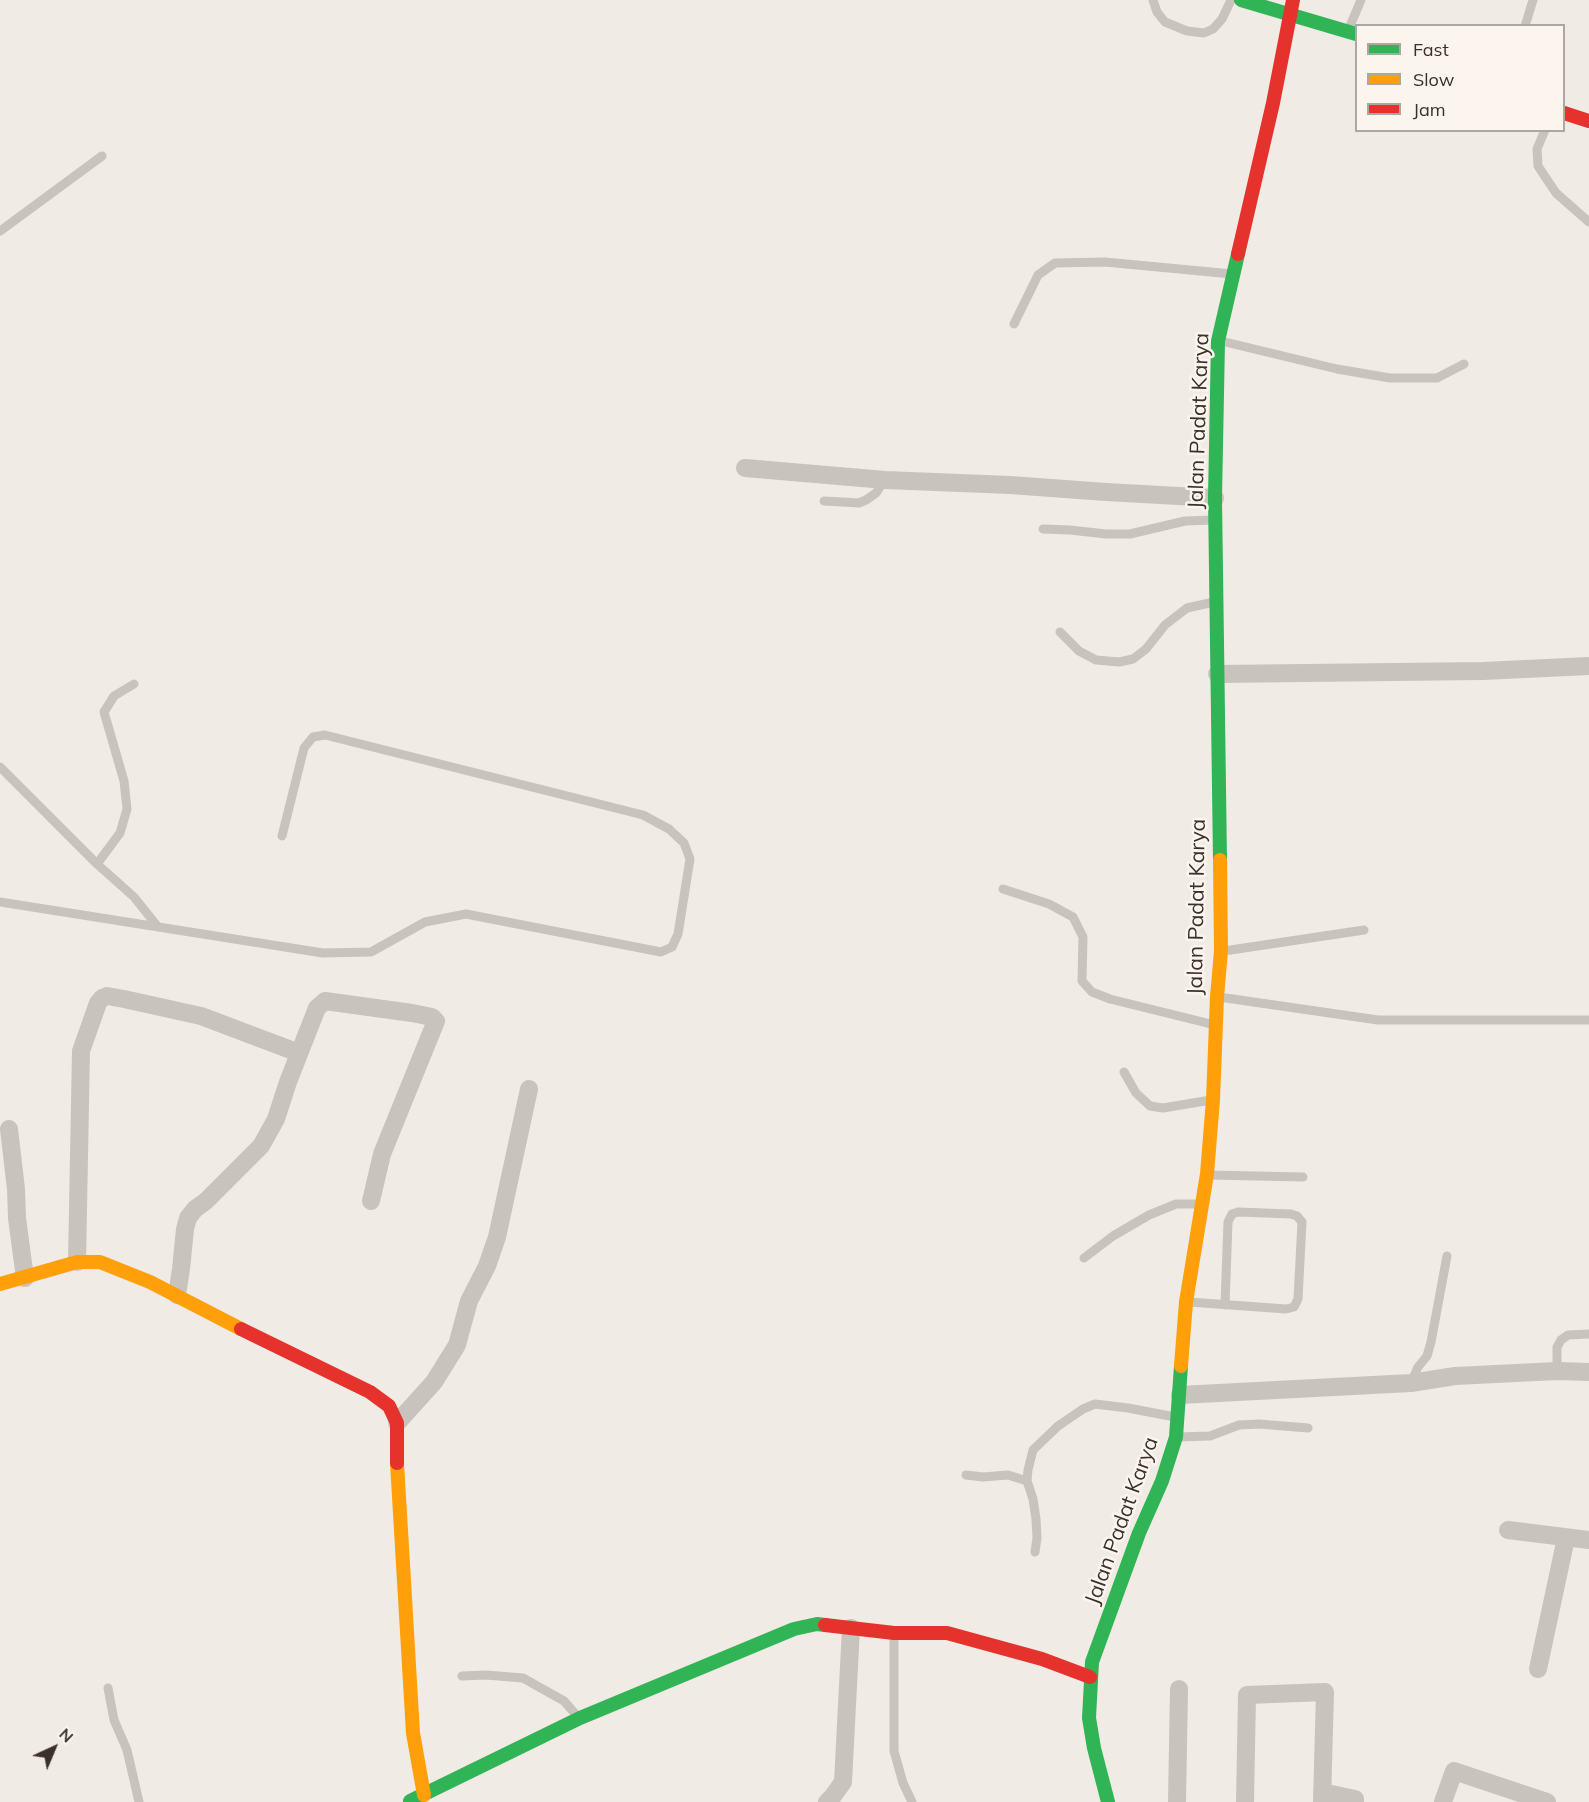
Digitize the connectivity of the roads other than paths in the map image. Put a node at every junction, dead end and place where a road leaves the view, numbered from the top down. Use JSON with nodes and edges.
{"nodes":[{"id":1,"x":1153,"y":0,"type":"edge"},
{"id":2,"x":1231,"y":0,"type":"edge"},
{"id":3,"x":1240,"y":0,"type":"edge"},
{"id":4,"x":1293,"y":0,"type":"edge"},
{"id":5,"x":1361,"y":0,"type":"edge"},
{"id":6,"x":1533,"y":0,"type":"edge"},
{"id":7,"x":1290,"y":15,"type":"junction"},
{"id":8,"x":1526,"y":24,"type":"edge"},
{"id":9,"x":1352,"y":33,"type":"edge"},
{"id":10,"x":1565,"y":114,"type":"edge"},
{"id":11,"x":1589,"y":121,"type":"edge"},
{"id":12,"x":1544,"y":132,"type":"edge"},
{"id":13,"x":102,"y":156,"type":"dead end"},
{"id":14,"x":1589,"y":222,"type":"edge"},
{"id":15,"x":0,"y":231,"type":"edge"},
{"id":16,"x":1235,"y":274,"type":"junction"},
{"id":17,"x":1014,"y":324,"type":"dead end"},
{"id":18,"x":1218,"y":341,"type":"junction"},
{"id":19,"x":1464,"y":364,"type":"dead end"},
{"id":20,"x":745,"y":468,"type":"dead end"},
{"id":21,"x":885,"y":480,"type":"junction"},
{"id":22,"x":1215,"y":498,"type":"junction"},
{"id":23,"x":824,"y":501,"type":"dead end"},
{"id":24,"x":1217,"y":520,"type":"junction"},
{"id":25,"x":1043,"y":529,"type":"dead end"},
{"id":26,"x":1216,"y":601,"type":"junction"},
{"id":27,"x":1060,"y":632,"type":"dead end"},
{"id":28,"x":1589,"y":666,"type":"edge"},
{"id":29,"x":1217,"y":674,"type":"junction"},
{"id":30,"x":134,"y":684,"type":"dead end"},
{"id":31,"x":0,"y":767,"type":"edge"},
{"id":32,"x":282,"y":836,"type":"dead end"},
{"id":33,"x":97,"y":864,"type":"junction"},
{"id":34,"x":1003,"y":889,"type":"dead end"},
{"id":35,"x":0,"y":902,"type":"edge"},
{"id":36,"x":158,"y":927,"type":"junction"},
{"id":37,"x":1364,"y":930,"type":"dead end"},
{"id":38,"x":1221,"y":951,"type":"junction"},
{"id":39,"x":1217,"y":997,"type":"junction"},
{"id":40,"x":1589,"y":1020,"type":"edge"},
{"id":41,"x":1217,"y":1026,"type":"junction"},
{"id":42,"x":299,"y":1053,"type":"junction"},
{"id":43,"x":1124,"y":1072,"type":"dead end"},
{"id":44,"x":529,"y":1089,"type":"dead end"},
{"id":45,"x":1213,"y":1100,"type":"junction"},
{"id":46,"x":9,"y":1129,"type":"dead end"},
{"id":47,"x":1207,"y":1174,"type":"junction"},
{"id":48,"x":1303,"y":1177,"type":"dead end"},
{"id":49,"x":371,"y":1201,"type":"dead end"},
{"id":50,"x":1202,"y":1204,"type":"junction"},
{"id":51,"x":1447,"y":1256,"type":"dead end"},
{"id":52,"x":1084,"y":1258,"type":"dead end"},
{"id":53,"x":77,"y":1262,"type":"junction"},
{"id":54,"x":25,"y":1278,"type":"junction"},
{"id":55,"x":0,"y":1284,"type":"edge"},
{"id":56,"x":177,"y":1295,"type":"junction"},
{"id":57,"x":1186,"y":1302,"type":"junction"},
{"id":58,"x":1225,"y":1305,"type":"junction"},
{"id":59,"x":1589,"y":1335,"type":"edge"},
{"id":60,"x":1557,"y":1371,"type":"junction"},
{"id":61,"x":1589,"y":1372,"type":"edge"},
{"id":62,"x":1411,"y":1383,"type":"junction"},
{"id":63,"x":1180,"y":1395,"type":"junction"},
{"id":64,"x":1178,"y":1417,"type":"junction"},
{"id":65,"x":397,"y":1424,"type":"junction"},
{"id":66,"x":1308,"y":1428,"type":"dead end"},
{"id":67,"x":1176,"y":1437,"type":"junction"},
{"id":68,"x":966,"y":1475,"type":"dead end"},
{"id":69,"x":1028,"y":1481,"type":"junction"},
{"id":70,"x":1508,"y":1530,"type":"dead end"},
{"id":71,"x":1566,"y":1538,"type":"junction"},
{"id":72,"x":1589,"y":1540,"type":"edge"},
{"id":73,"x":1035,"y":1552,"type":"dead end"},
{"id":74,"x":851,"y":1628,"type":"junction"},
{"id":75,"x":894,"y":1633,"type":"junction"},
{"id":76,"x":1538,"y":1669,"type":"dead end"},
{"id":77,"x":462,"y":1676,"type":"dead end"},
{"id":78,"x":1090,"y":1677,"type":"junction"},
{"id":79,"x":108,"y":1688,"type":"dead end"},
{"id":80,"x":1179,"y":1689,"type":"dead end"},
{"id":81,"x":580,"y":1718,"type":"junction"},
{"id":82,"x":424,"y":1795,"type":"junction"},
{"id":83,"x":1322,"y":1797,"type":"edge"},
{"id":84,"x":139,"y":1802,"type":"edge"},
{"id":85,"x":407,"y":1802,"type":"edge"},
{"id":86,"x":827,"y":1802,"type":"edge"},
{"id":87,"x":912,"y":1802,"type":"edge"},
{"id":88,"x":1108,"y":1802,"type":"edge"},
{"id":89,"x":1177,"y":1802,"type":"edge"},
{"id":90,"x":1245,"y":1802,"type":"edge"},
{"id":91,"x":1355,"y":1802,"type":"edge"},
{"id":92,"x":1443,"y":1802,"type":"edge"},
{"id":93,"x":1547,"y":1802,"type":"edge"}],
"edges":[{"from":1,"to":2,"type":"lane"},
{"from":3,"to":7,"type":"main road"},
{"from":4,"to":7,"type":"main road","name":"Jalan Padat Karya"},
{"from":5,"to":9,"type":"lane"},
{"from":6,"to":8,"type":"lane"},
{"from":7,"to":9,"type":"main road"},
{"from":7,"to":16,"type":"main road","name":"Jalan Padat Karya"},
{"from":10,"to":11,"type":"main road"},
{"from":12,"to":14,"type":"lane"},
{"from":13,"to":15,"type":"lane"},
{"from":16,"to":17,"type":"lane"},
{"from":16,"to":18,"type":"main road","name":"Jalan Padat Karya"},
{"from":18,"to":19,"type":"lane"},
{"from":18,"to":22,"type":"main road","name":"Jalan Padat Karya"},
{"from":20,"to":21,"type":"street"},
{"from":21,"to":22,"type":"street"},
{"from":21,"to":23,"type":"lane"},
{"from":22,"to":24,"type":"main road","name":"Jalan Padat Karya"},
{"from":24,"to":25,"type":"lane"},
{"from":24,"to":26,"type":"main road","name":"Jalan Padat Karya"},
{"from":26,"to":27,"type":"lane"},
{"from":26,"to":29,"type":"main road","name":"Jalan Padat Karya"},
{"from":28,"to":29,"type":"street"},
{"from":29,"to":38,"type":"main road","name":"Jalan Padat Karya"},
{"from":30,"to":33,"type":"lane"},
{"from":31,"to":33,"type":"lane"},
{"from":32,"to":36,"type":"lane"},
{"from":33,"to":36,"type":"lane"},
{"from":34,"to":41,"type":"lane"},
{"from":35,"to":36,"type":"lane"},
{"from":37,"to":38,"type":"lane"},
{"from":38,"to":39,"type":"main road","name":"Jalan Padat Karya"},
{"from":39,"to":40,"type":"lane"},
{"from":39,"to":41,"type":"main road","name":"Jalan Padat Karya"},
{"from":41,"to":45,"type":"main road","name":"Jalan Padat Karya"},
{"from":42,"to":49,"type":"street"},
{"from":42,"to":53,"type":"street"},
{"from":42,"to":56,"type":"street"},
{"from":43,"to":45,"type":"lane"},
{"from":44,"to":65,"type":"street"},
{"from":45,"to":47,"type":"main road","name":"Jalan Padat Karya"},
{"from":46,"to":54,"type":"street"},
{"from":47,"to":48,"type":"lane"},
{"from":47,"to":50,"type":"main road","name":"Jalan Padat Karya"},
{"from":50,"to":52,"type":"lane"},
{"from":50,"to":57,"type":"main road","name":"Jalan Padat Karya"},
{"from":51,"to":62,"type":"lane"},
{"from":53,"to":54,"type":"main road"},
{"from":53,"to":56,"type":"main road"},
{"from":54,"to":55,"type":"main road"},
{"from":56,"to":65,"type":"main road"},
{"from":57,"to":58,"type":"lane"},
{"from":57,"to":63,"type":"main road","name":"Jalan Padat Karya"},
{"from":58,"to":58,"type":"lane"},
{"from":59,"to":60,"type":"lane"},
{"from":60,"to":61,"type":"street"},
{"from":60,"to":62,"type":"street"},
{"from":62,"to":63,"type":"street"},
{"from":63,"to":64,"type":"main road","name":"Jalan Padat Karya"},
{"from":64,"to":67,"type":"main road","name":"Jalan Padat Karya"},
{"from":64,"to":69,"type":"lane"},
{"from":65,"to":82,"type":"main road"},
{"from":66,"to":67,"type":"lane"},
{"from":67,"to":78,"type":"main road","name":"Jalan Padat Karya"},
{"from":68,"to":69,"type":"lane"},
{"from":69,"to":73,"type":"lane"},
{"from":70,"to":71,"type":"street"},
{"from":71,"to":72,"type":"street"},
{"from":71,"to":76,"type":"street"},
{"from":74,"to":75,"type":"main road"},
{"from":74,"to":81,"type":"main road"},
{"from":74,"to":86,"type":"street"},
{"from":75,"to":78,"type":"main road"},
{"from":75,"to":87,"type":"lane"},
{"from":77,"to":81,"type":"lane"},
{"from":78,"to":88,"type":"main road","name":"Jalan Padat Karya"},
{"from":79,"to":84,"type":"lane"},
{"from":80,"to":89,"type":"street"},
{"from":81,"to":82,"type":"main road"},
{"from":82,"to":85,"type":"main road"},
{"from":83,"to":90,"type":"street"},
{"from":83,"to":91,"type":"street"},
{"from":92,"to":93,"type":"street"}]}
